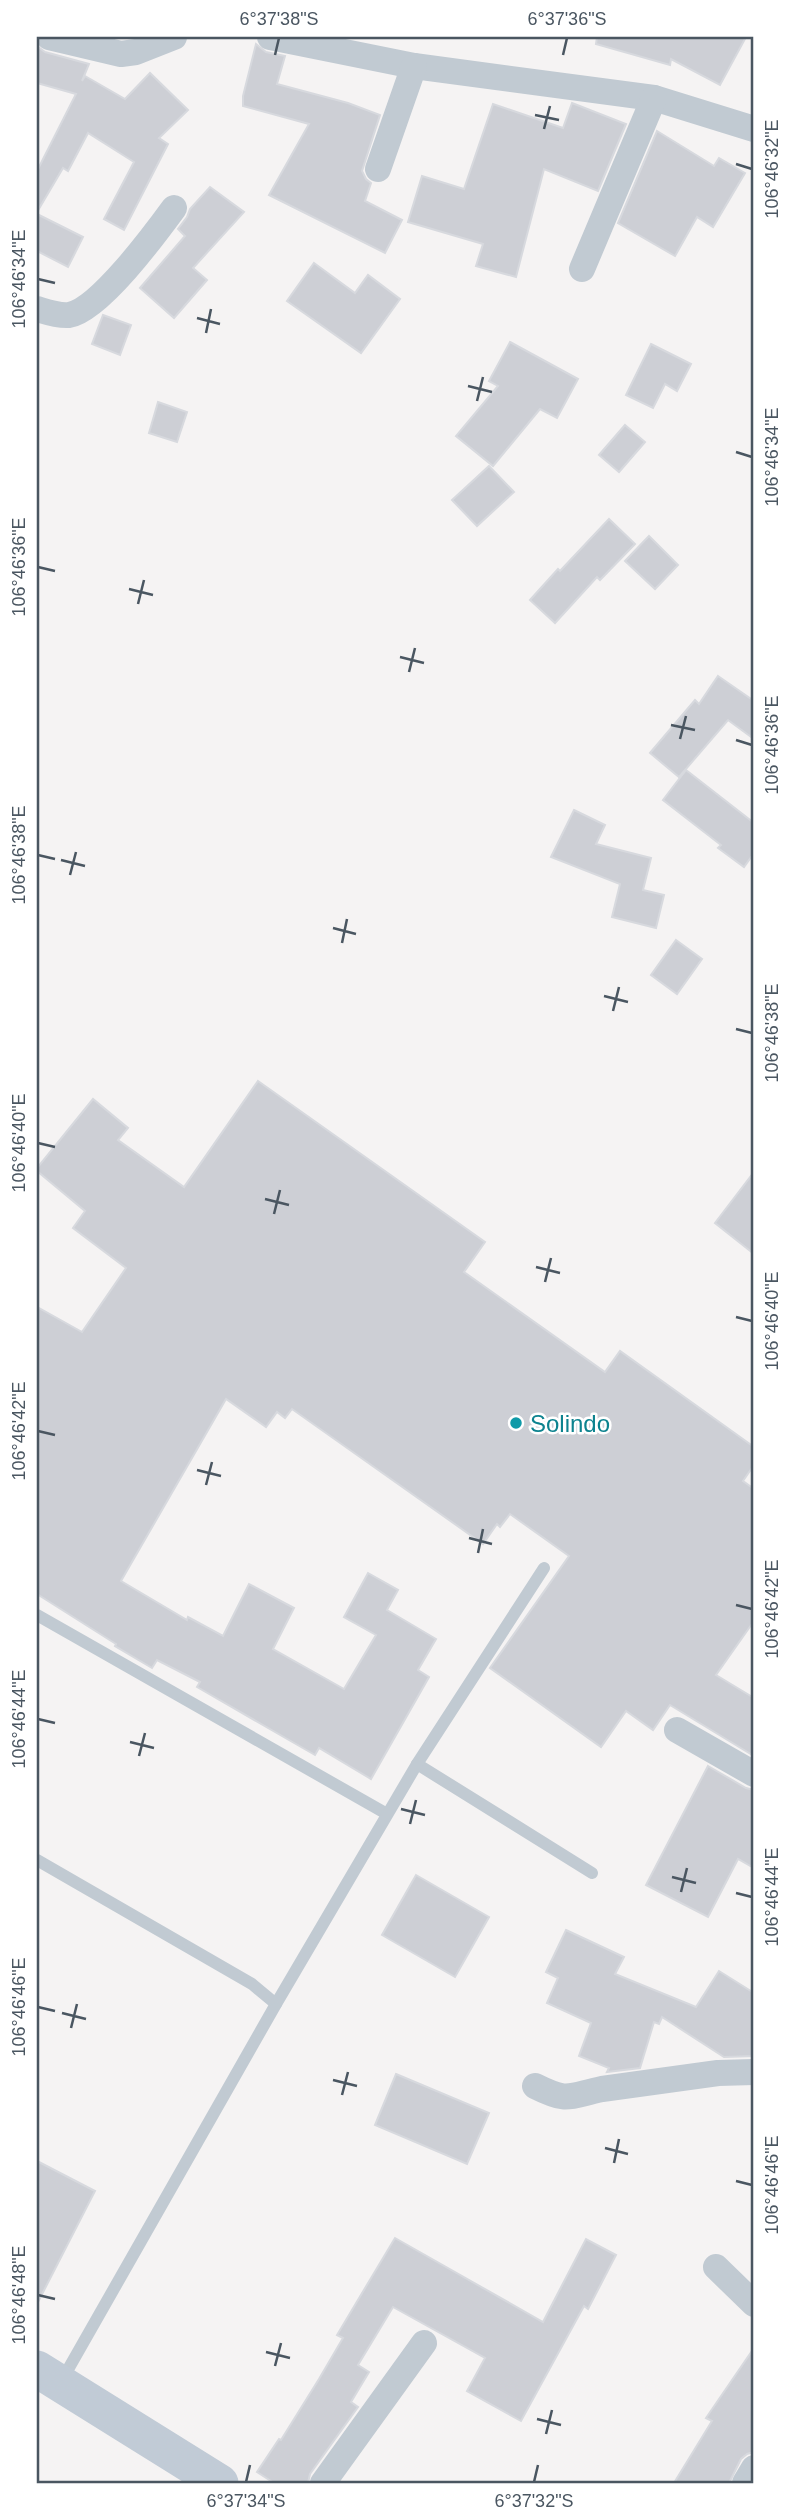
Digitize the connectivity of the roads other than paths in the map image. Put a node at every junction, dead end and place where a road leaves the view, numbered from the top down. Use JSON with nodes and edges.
{"nodes":[{"id":1,"x":49,"y":37,"type":"edge"},
{"id":2,"x":174,"y":37,"type":"edge"},
{"id":3,"x":270,"y":37,"type":"edge"},
{"id":4,"x":414,"y":66,"type":"junction"},
{"id":5,"x":654,"y":98,"type":"junction"},
{"id":6,"x":754,"y":129,"type":"edge"},
{"id":7,"x":378,"y":169,"type":"dead end"},
{"id":8,"x":174,"y":208,"type":"dead end"},
{"id":9,"x":582,"y":269,"type":"dead end"},
{"id":10,"x":37,"y":309,"type":"edge"},
{"id":11,"x":544,"y":1568,"type":"dead end"},
{"id":12,"x":37,"y":1615,"type":"edge"},
{"id":13,"x":677,"y":1730,"type":"dead end"},
{"id":14,"x":417,"y":1764,"type":"junction"},
{"id":15,"x":754,"y":1774,"type":"edge"},
{"id":16,"x":387,"y":1814,"type":"junction"},
{"id":17,"x":37,"y":1860,"type":"edge"},
{"id":18,"x":592,"y":1873,"type":"dead end"},
{"id":19,"x":275,"y":2004,"type":"junction"},
{"id":20,"x":754,"y":2072,"type":"edge"},
{"id":21,"x":535,"y":2086,"type":"dead end"},
{"id":22,"x":716,"y":2267,"type":"dead end"},
{"id":23,"x":754,"y":2304,"type":"edge"},
{"id":24,"x":424,"y":2343,"type":"dead end"},
{"id":25,"x":49,"y":2376,"type":"edge"},
{"id":26,"x":754,"y":2468,"type":"edge"},
{"id":27,"x":220,"y":2483,"type":"edge"},
{"id":28,"x":323,"y":2483,"type":"edge"},
{"id":29,"x":745,"y":2483,"type":"edge"}],
"edges":[{"from":1,"to":2,"type":"street"},
{"from":3,"to":4,"type":"street"},
{"from":4,"to":5,"type":"street"},
{"from":4,"to":7,"type":"street"},
{"from":5,"to":6,"type":"street"},
{"from":5,"to":9,"type":"street"},
{"from":8,"to":10,"type":"street"},
{"from":11,"to":14,"type":"lane"},
{"from":12,"to":16,"type":"lane"},
{"from":13,"to":15,"type":"street"},
{"from":14,"to":16,"type":"lane"},
{"from":14,"to":18,"type":"lane"},
{"from":16,"to":19,"type":"lane"},
{"from":17,"to":19,"type":"lane"},
{"from":19,"to":25,"type":"lane"},
{"from":20,"to":21,"type":"street"},
{"from":22,"to":23,"type":"street"},
{"from":24,"to":28,"type":"street"},
{"from":25,"to":27,"type":"main road"},
{"from":26,"to":29,"type":"street"}]}
